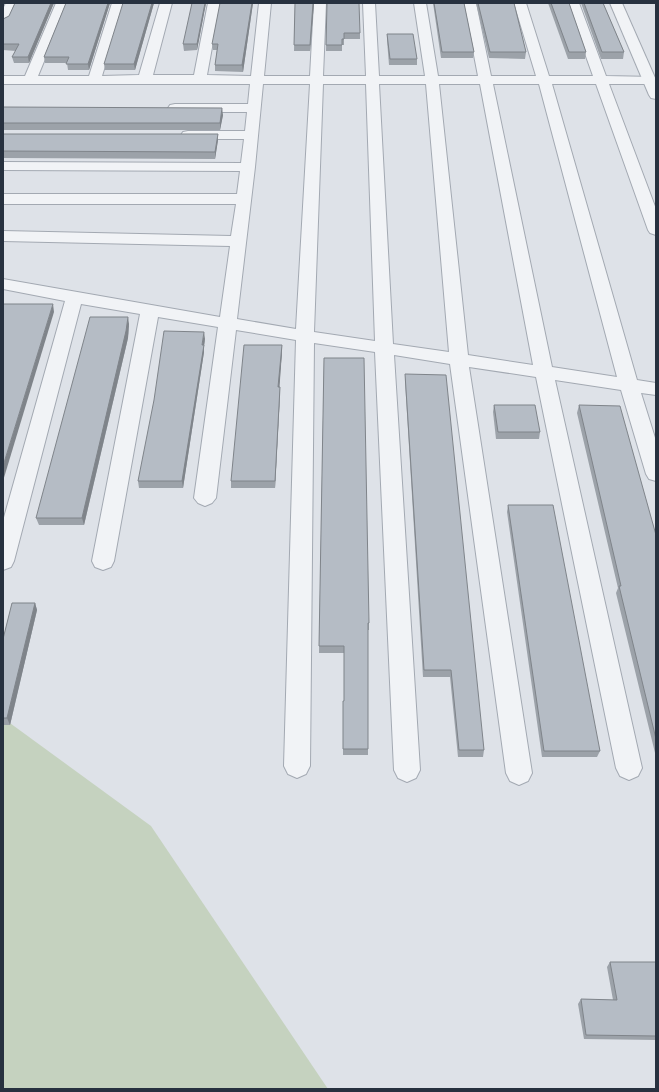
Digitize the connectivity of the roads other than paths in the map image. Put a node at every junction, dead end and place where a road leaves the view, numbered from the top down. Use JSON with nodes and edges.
{"nodes":[{"id":1,"x":12,"y":3,"type":"edge"},
{"id":2,"x":62,"y":3,"type":"edge"},
{"id":3,"x":118,"y":3,"type":"edge"},
{"id":4,"x":166,"y":3,"type":"edge"},
{"id":5,"x":214,"y":3,"type":"edge"},
{"id":6,"x":265,"y":3,"type":"edge"},
{"id":7,"x":320,"y":3,"type":"edge"},
{"id":8,"x":369,"y":3,"type":"edge"},
{"id":9,"x":420,"y":3,"type":"edge"},
{"id":10,"x":470,"y":3,"type":"edge"},
{"id":11,"x":520,"y":3,"type":"edge"},
{"id":12,"x":573,"y":3,"type":"edge"},
{"id":13,"x":616,"y":3,"type":"edge"},
{"id":14,"x":3,"y":21,"type":"edge"},
{"id":15,"x":94,"y":79,"type":"junction"},
{"id":16,"x":145,"y":79,"type":"junction"},
{"id":17,"x":200,"y":79,"type":"junction"},
{"id":18,"x":3,"y":80,"type":"edge"},
{"id":19,"x":30,"y":80,"type":"junction"},
{"id":20,"x":257,"y":80,"type":"junction"},
{"id":21,"x":317,"y":80,"type":"junction"},
{"id":22,"x":373,"y":80,"type":"junction"},
{"id":23,"x":432,"y":80,"type":"junction"},
{"id":24,"x":487,"y":80,"type":"junction"},
{"id":25,"x":544,"y":80,"type":"junction"},
{"id":26,"x":602,"y":80,"type":"junction"},
{"id":27,"x":648,"y":80,"type":"junction"},
{"id":28,"x":656,"y":95,"type":"edge"},
{"id":29,"x":160,"y":108,"type":"edge"},
{"id":30,"x":254,"y":108,"type":"junction"},
{"id":31,"x":174,"y":135,"type":"edge"},
{"id":32,"x":252,"y":135,"type":"junction"},
{"id":33,"x":3,"y":166,"type":"edge"},
{"id":34,"x":248,"y":167,"type":"junction"},
{"id":35,"x":3,"y":199,"type":"edge"},
{"id":36,"x":244,"y":199,"type":"junction"},
{"id":37,"x":656,"y":230,"type":"edge"},
{"id":38,"x":3,"y":236,"type":"edge"},
{"id":39,"x":238,"y":241,"type":"junction"},
{"id":40,"x":3,"y":286,"type":"edge"},
{"id":41,"x":74,"y":298,"type":"junction"},
{"id":42,"x":150,"y":310,"type":"junction"},
{"id":43,"x":227,"y":323,"type":"junction"},
{"id":44,"x":305,"y":335,"type":"junction"},
{"id":45,"x":384,"y":348,"type":"junction"},
{"id":46,"x":459,"y":359,"type":"junction"},
{"id":47,"x":544,"y":372,"type":"junction"},
{"id":48,"x":629,"y":384,"type":"junction"},
{"id":49,"x":656,"y":389,"type":"edge"},
{"id":50,"x":656,"y":474,"type":"edge"},
{"id":51,"x":205,"y":498,"type":"dead end"},
{"id":52,"x":3,"y":561,"type":"edge"},
{"id":53,"x":102,"y":561,"type":"dead end"},
{"id":54,"x":297,"y":766,"type":"dead end"},
{"id":55,"x":629,"y":768,"type":"dead end"},
{"id":56,"x":407,"y":770,"type":"dead end"},
{"id":57,"x":519,"y":773,"type":"dead end"}],
"edges":[{"from":1,"to":14,"type":"street"},
{"from":2,"to":19,"type":"street"},
{"from":3,"to":15,"type":"street"},
{"from":4,"to":16,"type":"street"},
{"from":5,"to":17,"type":"street"},
{"from":6,"to":20,"type":"street"},
{"from":7,"to":21,"type":"street"},
{"from":8,"to":22,"type":"street"},
{"from":9,"to":23,"type":"street"},
{"from":10,"to":24,"type":"street"},
{"from":11,"to":25,"type":"street"},
{"from":12,"to":26,"type":"street"},
{"from":13,"to":27,"type":"street"},
{"from":15,"to":16,"type":"street"},
{"from":15,"to":19,"type":"street"},
{"from":16,"to":17,"type":"street"},
{"from":17,"to":20,"type":"street"},
{"from":18,"to":19,"type":"street"},
{"from":20,"to":21,"type":"street"},
{"from":20,"to":30,"type":"street"},
{"from":21,"to":22,"type":"street"},
{"from":21,"to":44,"type":"street"},
{"from":22,"to":23,"type":"street"},
{"from":22,"to":45,"type":"street"},
{"from":23,"to":24,"type":"street"},
{"from":23,"to":46,"type":"street"},
{"from":24,"to":25,"type":"street"},
{"from":24,"to":47,"type":"street"},
{"from":25,"to":26,"type":"street"},
{"from":25,"to":48,"type":"street"},
{"from":26,"to":27,"type":"street"},
{"from":26,"to":37,"type":"street"},
{"from":27,"to":28,"type":"street"},
{"from":29,"to":30,"type":"street"},
{"from":30,"to":32,"type":"street"},
{"from":31,"to":32,"type":"street"},
{"from":32,"to":34,"type":"street"},
{"from":33,"to":34,"type":"street"},
{"from":34,"to":36,"type":"street"},
{"from":35,"to":36,"type":"street"},
{"from":36,"to":39,"type":"street"},
{"from":38,"to":39,"type":"street"},
{"from":39,"to":43,"type":"street"},
{"from":40,"to":41,"type":"street"},
{"from":41,"to":42,"type":"street"},
{"from":41,"to":52,"type":"street"},
{"from":42,"to":43,"type":"street"},
{"from":42,"to":53,"type":"street"},
{"from":43,"to":44,"type":"street"},
{"from":43,"to":51,"type":"street"},
{"from":44,"to":45,"type":"street"},
{"from":44,"to":54,"type":"street"},
{"from":45,"to":46,"type":"street"},
{"from":45,"to":56,"type":"street"},
{"from":46,"to":47,"type":"street"},
{"from":46,"to":57,"type":"street"},
{"from":47,"to":48,"type":"street"},
{"from":47,"to":55,"type":"street"},
{"from":48,"to":49,"type":"street"},
{"from":48,"to":50,"type":"street"}]}
